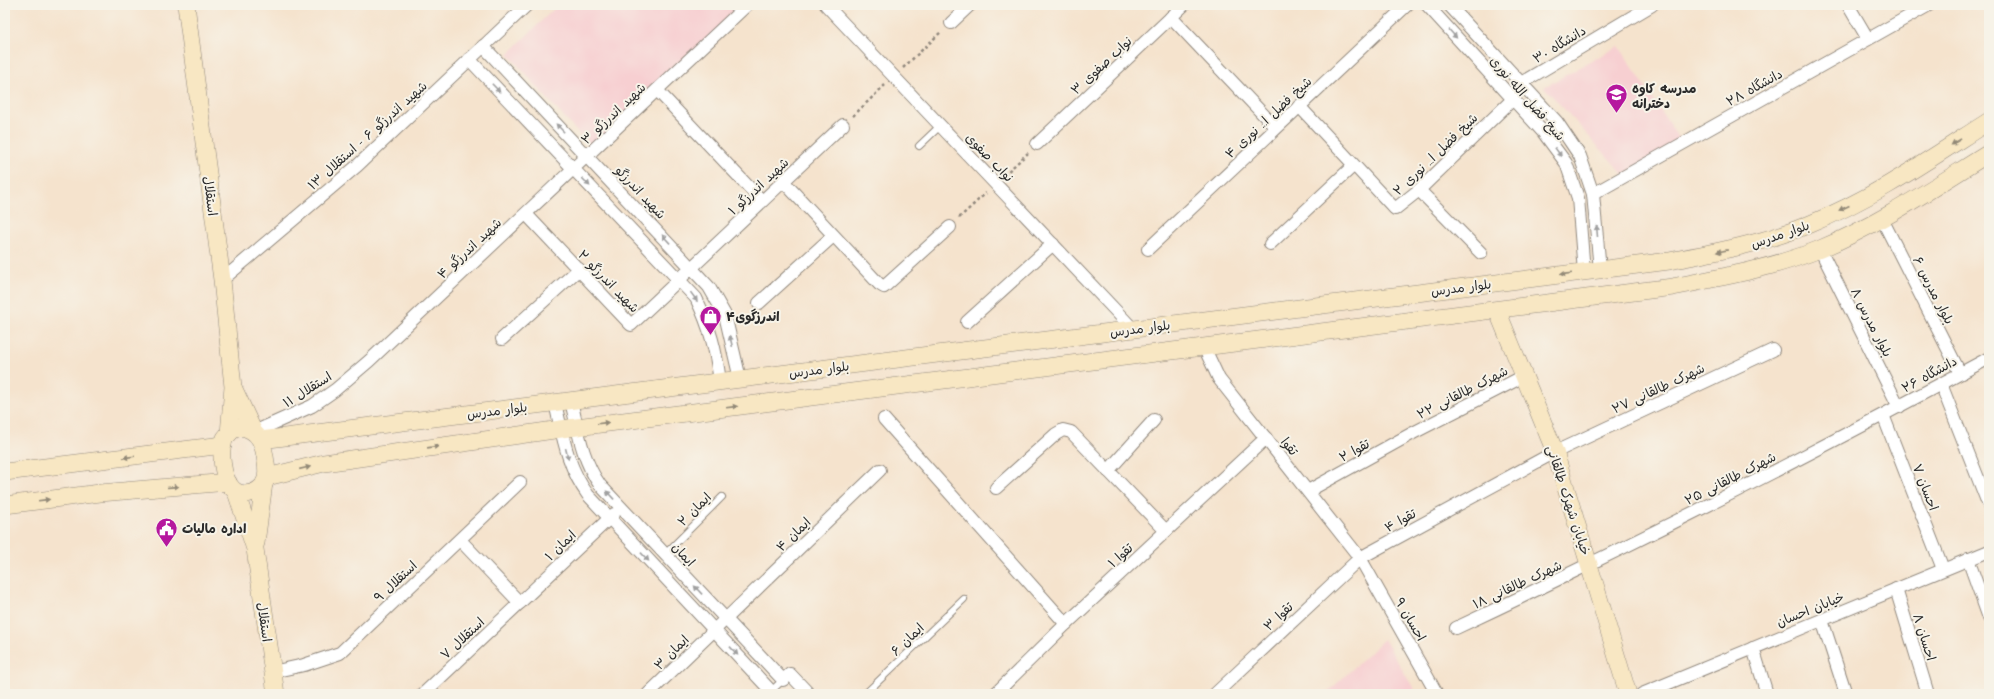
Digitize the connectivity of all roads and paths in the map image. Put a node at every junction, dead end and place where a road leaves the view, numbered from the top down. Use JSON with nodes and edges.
{"nodes":[{"id":1,"x":186,"y":5,"type":"edge"},
{"id":2,"x":526,"y":5,"type":"edge"},
{"id":3,"x":747,"y":5,"type":"edge"},
{"id":4,"x":826,"y":5,"type":"edge"},
{"id":5,"x":970,"y":5,"type":"edge"},
{"id":6,"x":1184,"y":5,"type":"edge"},
{"id":7,"x":1406,"y":5,"type":"edge"},
{"id":8,"x":1426,"y":5,"type":"edge"},
{"id":9,"x":1449,"y":5,"type":"edge"},
{"id":10,"x":1652,"y":5,"type":"edge"},
{"id":11,"x":1848,"y":5,"type":"edge"},
{"id":12,"x":1929,"y":5,"type":"edge"},
{"id":13,"x":1171,"y":17,"type":"junction"},
{"id":14,"x":951,"y":23,"type":"dead end"},
{"id":15,"x":1868,"y":39,"type":"junction"},
{"id":16,"x":483,"y":46,"type":"junction"},
{"id":17,"x":469,"y":59,"type":"junction"},
{"id":18,"x":1522,"y":83,"type":"junction"},
{"id":19,"x":657,"y":90,"type":"junction"},
{"id":20,"x":1512,"y":100,"type":"junction"},
{"id":21,"x":1299,"y":106,"type":"junction"},
{"id":22,"x":1989,"y":121,"type":"edge"},
{"id":23,"x":843,"y":125,"type":"dead end"},
{"id":24,"x":940,"y":126,"type":"junction"},
{"id":25,"x":1276,"y":128,"type":"junction"},
{"id":26,"x":1037,"y":144,"type":"dead end"},
{"id":27,"x":919,"y":146,"type":"dead end"},
{"id":28,"x":1989,"y":153,"type":"edge"},
{"id":29,"x":587,"y":156,"type":"junction"},
{"id":30,"x":1353,"y":166,"type":"junction"},
{"id":31,"x":574,"y":169,"type":"junction"},
{"id":32,"x":783,"y":181,"type":"junction"},
{"id":33,"x":1419,"y":190,"type":"junction"},
{"id":34,"x":1593,"y":194,"type":"junction"},
{"id":35,"x":762,"y":201,"type":"junction"},
{"id":36,"x":526,"y":214,"type":"junction"},
{"id":37,"x":1882,"y":219,"type":"junction"},
{"id":38,"x":950,"y":227,"type":"dead end"},
{"id":39,"x":833,"y":236,"type":"junction"},
{"id":40,"x":1053,"y":244,"type":"junction"},
{"id":41,"x":1270,"y":244,"type":"dead end"},
{"id":42,"x":1148,"y":249,"type":"dead end"},
{"id":43,"x":1820,"y":249,"type":"junction"},
{"id":44,"x":1481,"y":253,"type":"dead end"},
{"id":45,"x":692,"y":267,"type":"junction"},
{"id":46,"x":578,"y":269,"type":"junction"},
{"id":47,"x":1592,"y":271,"type":"junction"},
{"id":48,"x":680,"y":279,"type":"junction"},
{"id":49,"x":222,"y":280,"type":"junction"},
{"id":50,"x":759,"y":303,"type":"dead end"},
{"id":51,"x":1497,"y":310,"type":"junction"},
{"id":52,"x":967,"y":322,"type":"dead end"},
{"id":53,"x":1133,"y":329,"type":"junction"},
{"id":54,"x":502,"y":339,"type":"dead end"},
{"id":55,"x":1204,"y":347,"type":"junction"},
{"id":56,"x":1773,"y":350,"type":"dead end"},
{"id":57,"x":1989,"y":358,"type":"edge"},
{"id":58,"x":370,"y":361,"type":"joint"},
{"id":59,"x":1960,"y":373,"type":"junction"},
{"id":60,"x":1524,"y":376,"type":"junction"},
{"id":61,"x":740,"y":379,"type":"junction"},
{"id":62,"x":720,"y":382,"type":"junction"},
{"id":63,"x":1941,"y":384,"type":"junction"},
{"id":64,"x":233,"y":387,"type":"junction"},
{"id":65,"x":563,"y":402,"type":"junction"},
{"id":66,"x":1899,"y":407,"type":"junction"},
{"id":67,"x":1883,"y":416,"type":"junction"},
{"id":68,"x":884,"y":419,"type":"dead end"},
{"id":69,"x":1154,"y":420,"type":"dead end"},
{"id":70,"x":569,"y":428,"type":"junction"},
{"id":71,"x":1412,"y":433,"type":"joint"},
{"id":72,"x":256,"y":434,"type":"junction"},
{"id":73,"x":1266,"y":438,"type":"junction"},
{"id":74,"x":226,"y":439,"type":"junction"},
{"id":75,"x":1555,"y":452,"type":"junction"},
{"id":76,"x":880,"y":470,"type":"dead end"},
{"id":77,"x":1108,"y":471,"type":"junction"},
{"id":78,"x":5,"y":472,"type":"edge"},
{"id":79,"x":266,"y":480,"type":"junction"},
{"id":80,"x":520,"y":482,"type":"dead end"},
{"id":81,"x":232,"y":487,"type":"junction"},
{"id":82,"x":996,"y":488,"type":"dead end"},
{"id":83,"x":1308,"y":491,"type":"junction"},
{"id":84,"x":722,"y":497,"type":"dead end"},
{"id":85,"x":5,"y":505,"type":"edge"},
{"id":86,"x":1989,"y":506,"type":"edge"},
{"id":87,"x":621,"y":507,"type":"junction"},
{"id":88,"x":1453,"y":507,"type":"joint"},
{"id":89,"x":609,"y":518,"type":"junction"},
{"id":90,"x":1166,"y":531,"type":"junction"},
{"id":91,"x":460,"y":540,"type":"junction"},
{"id":92,"x":255,"y":549,"type":"junction"},
{"id":93,"x":1989,"y":550,"type":"edge"},
{"id":94,"x":665,"y":554,"type":"junction"},
{"id":95,"x":1360,"y":558,"type":"junction"},
{"id":96,"x":1968,"y":559,"type":"junction"},
{"id":97,"x":1590,"y":565,"type":"junction"},
{"id":98,"x":1943,"y":569,"type":"junction"},
{"id":99,"x":1896,"y":589,"type":"junction"},
{"id":100,"x":964,"y":599,"type":"dead end"},
{"id":101,"x":520,"y":603,"type":"junction"},
{"id":102,"x":1989,"y":618,"type":"edge"},
{"id":103,"x":725,"y":619,"type":"junction"},
{"id":104,"x":1822,"y":620,"type":"junction"},
{"id":105,"x":1066,"y":624,"type":"junction"},
{"id":106,"x":1456,"y":628,"type":"dead end"},
{"id":107,"x":714,"y":630,"type":"junction"},
{"id":108,"x":1753,"y":648,"type":"junction"},
{"id":109,"x":272,"y":672,"type":"junction"},
{"id":110,"x":783,"y":680,"type":"junction"},
{"id":111,"x":770,"y":693,"type":"edge"},
{"id":112,"x":276,"y":694,"type":"edge"},
{"id":113,"x":423,"y":694,"type":"edge"},
{"id":114,"x":648,"y":694,"type":"edge"},
{"id":115,"x":808,"y":694,"type":"edge"},
{"id":116,"x":866,"y":694,"type":"edge"},
{"id":117,"x":995,"y":694,"type":"edge"},
{"id":118,"x":1215,"y":694,"type":"edge"},
{"id":119,"x":1437,"y":694,"type":"edge"},
{"id":120,"x":1628,"y":694,"type":"edge"},
{"id":121,"x":1642,"y":694,"type":"edge"},
{"id":122,"x":1767,"y":694,"type":"edge"},
{"id":123,"x":1846,"y":694,"type":"edge"},
{"id":124,"x":1928,"y":694,"type":"edge"}],
"edges":[{"from":1,"to":49,"type":"main road","name":"استقلال"},
{"from":2,"to":16,"type":"street","name":"شهید اندرزگو ۶ - استقلال ۱۳"},
{"from":3,"to":19,"type":"street","name":"شهید اندرزگو ۳"},
{"from":4,"to":24,"type":"street","name":"نواب صفوی"},
{"from":5,"to":14,"type":"street"},
{"from":6,"to":13,"type":"street","name":"نواب صفوی ۳"},
{"from":7,"to":21,"type":"street","name":"شیخ فضل ا... نوری ۴"},
{"from":8,"to":20,"type":"street","name":"شیخ فضل الله نوری","one_way":true},
{"from":9,"to":18,"type":"street","name":"شیخ فضل الله نوری"},
{"from":10,"to":18,"type":"street","name":"دانشگاه ۳۰"},
{"from":11,"to":15,"type":"street"},
{"from":12,"to":15,"type":"street","name":"دانشگاه ۲۸"},
{"from":13,"to":25,"type":"street"},
{"from":13,"to":26,"type":"street","name":"نواب صفوی ۳"},
{"from":15,"to":34,"type":"street","name":"دانشگاه ۲۸"},
{"from":16,"to":17,"type":"street","name":"شهید اندرزگو ۶ - استقلال ۱۳"},
{"from":29,"to":16,"type":"street","name":"شهید اندرزگو","one_way":true},
{"from":17,"to":31,"type":"street","one_way":true},
{"from":17,"to":49,"type":"street","name":"شهید اندرزگو ۶ - استقلال ۱۳"},
{"from":18,"to":20,"type":"street","name":"شیخ فضل ا... نوری ۲"},
{"from":18,"to":34,"type":"street","name":"شیخ فضل الله نوری"},
{"from":19,"to":29,"type":"street","name":"شهید اندرزگو ۳"},
{"from":19,"to":35,"type":"street"},
{"from":20,"to":33,"type":"street","name":"شیخ فضل ا... نوری ۲"},
{"from":20,"to":47,"type":"street","name":"شیخ فضل الله نوری","one_way":true},
{"from":21,"to":25,"type":"street","name":"شیخ فضل ا... نوری ۴"},
{"from":21,"to":30,"type":"street","name":"شیخ فضل ا... نوری ۲"},
{"from":22,"to":47,"type":"main road","name":"بلوار مدرس","one_way":true},
{"from":23,"to":32,"type":"street","name":"شهید اندرزگو ۱"},
{"from":24,"to":27,"type":"lane"},
{"from":24,"to":40,"type":"street","name":"نواب صفوی"},
{"from":25,"to":42,"type":"street","name":"شیخ فضل ا... نوری ۴"},
{"from":28,"to":37,"type":"main road","name":"بلوار مدرس"},
{"from":29,"to":31,"type":"street","name":"شهید اندرزگو ۴"},
{"from":45,"to":29,"type":"street","name":"شهید اندرزگو","one_way":true},
{"from":30,"to":33,"type":"street","name":"شیخ فضل ا... نوری ۲"},
{"from":30,"to":41,"type":"street"},
{"from":31,"to":36,"type":"street","name":"شهید اندرزگو ۴"},
{"from":31,"to":48,"type":"street","one_way":true},
{"from":32,"to":35,"type":"street","name":"شهید اندرزگو ۱"},
{"from":32,"to":39,"type":"street"},
{"from":33,"to":44,"type":"street"},
{"from":47,"to":34,"type":"street","name":"شیخ فضل الله نوری","one_way":true},
{"from":35,"to":45,"type":"street","name":"شهید اندرزگو ۱"},
{"from":36,"to":46,"type":"street","name":"شهید اندرزگو ۲"},
{"from":36,"to":58,"type":"street","name":"شهید اندرزگو ۴"},
{"from":37,"to":43,"type":"main road","name":"بلوار مدرس"},
{"from":37,"to":59,"type":"street","name":"بلوار مدرس ۶"},
{"from":38,"to":39,"type":"street"},
{"from":39,"to":50,"type":"street"},
{"from":40,"to":52,"type":"street"},
{"from":40,"to":53,"type":"street","name":"نواب صفوی"},
{"from":43,"to":51,"type":"main road","name":"بلوار مدرس"},
{"from":43,"to":66,"type":"street","name":"بلوار مدرس ۸"},
{"from":45,"to":48,"type":"street","name":"شهید اندرزگو ۲"},
{"from":61,"to":45,"type":"street","name":"شهید اندرزگو","one_way":true},
{"from":46,"to":48,"type":"street","name":"شهید اندرزگو ۲"},
{"from":46,"to":54,"type":"street"},
{"from":47,"to":53,"type":"main road","name":"بلوار مدرس","one_way":true},
{"from":48,"to":62,"type":"street","one_way":true},
{"from":49,"to":64,"type":"main road","name":"استقلال"},
{"from":51,"to":55,"type":"main road","name":"بلوار مدرس"},
{"from":51,"to":60,"type":"main road","name":"خیابان شهرک طالقانی"},
{"from":53,"to":61,"type":"main road","name":"بلوار مدرس"},
{"from":70,"to":55,"type":"main road","name":"بلوار مدرس","one_way":true},
{"from":55,"to":73,"type":"street","name":"تقوا"},
{"from":56,"to":75,"type":"street","name":"شهرک طالقانی ۲۷"},
{"from":57,"to":59,"type":"street","name":"دانشگاه ۲۶"},
{"from":58,"to":72,"type":"street","name":"استقلال ۱۱"},
{"from":59,"to":63,"type":"street","name":"دانشگاه ۲۶"},
{"from":60,"to":71,"type":"street","name":"شهرک طالقانی ۲۲"},
{"from":60,"to":75,"type":"main road","name":"خیابان شهرک طالقانی"},
{"from":61,"to":62,"type":"main road","name":"بلوار مدرس"},
{"from":62,"to":65,"type":"main road","name":"بلوار مدرس"},
{"from":63,"to":66,"type":"street","name":"دانشگاه ۲۶"},
{"from":63,"to":86,"type":"street"},
{"from":64,"to":72,"type":"main road","name":"استقلال"},
{"from":64,"to":74,"type":"main road","name":"استقلال"},
{"from":65,"to":70,"type":"street","name":"ایمان"},
{"from":65,"to":72,"type":"main road","name":"بلوار مدرس"},
{"from":66,"to":67,"type":"street","name":"دانشگاه ۲۶"},
{"from":67,"to":97,"type":"street","name":"شهرک طالقانی ۲۵"},
{"from":67,"to":98,"type":"street","name":"احسان ۷"},
{"from":68,"to":105,"type":"street"},
{"from":69,"to":77,"type":"street"},
{"from":79,"to":70,"type":"main road","name":"بلوار مدرس","one_way":true},
{"from":87,"to":70,"type":"street","name":"ایمان","one_way":true},
{"from":70,"to":89,"type":"street","name":"ایمان","one_way":true},
{"from":71,"to":83,"type":"street","name":"تقوا ۲"},
{"from":72,"to":74,"type":"main road"},
{"from":72,"to":79,"type":"main road"},
{"from":73,"to":83,"type":"street","name":"تقوا"},
{"from":73,"to":90,"type":"street","name":"تقوا ۱"},
{"from":74,"to":78,"type":"main road","one_way":true},
{"from":74,"to":81,"type":"main road"},
{"from":75,"to":88,"type":"street","name":"شهرک طالقانی ۲۷"},
{"from":75,"to":97,"type":"main road","name":"خیابان شهرک طالقانی"},
{"from":76,"to":103,"type":"street","name":"ایمان ۴"},
{"from":77,"to":82,"type":"street"},
{"from":77,"to":90,"type":"street"},
{"from":79,"to":81,"type":"main road"},
{"from":79,"to":92,"type":"main road","name":"استقلال"},
{"from":80,"to":91,"type":"street","name":"استقلال ۹"},
{"from":85,"to":81,"type":"main road","one_way":true},
{"from":81,"to":92,"type":"main road","name":"استقلال"},
{"from":83,"to":95,"type":"street","name":"تقوا"},
{"from":84,"to":94,"type":"lane","name":"ایمان ۲"},
{"from":87,"to":89,"type":"street","name":"ایمان ۱"},
{"from":87,"to":94,"type":"street","name":"ایمان"},
{"from":88,"to":95,"type":"street","name":"تقوا ۴"},
{"from":89,"to":101,"type":"street","name":"ایمان ۱"},
{"from":89,"to":107,"type":"street","name":"ایمان","one_way":true},
{"from":90,"to":105,"type":"street","name":"تقوا ۱"},
{"from":91,"to":101,"type":"street"},
{"from":91,"to":109,"type":"street","name":"استقلال ۹"},
{"from":92,"to":109,"type":"main road","name":"استقلال"},
{"from":93,"to":96,"type":"street","name":"خیابان احسان"},
{"from":103,"to":94,"type":"street","name":"ایمان","one_way":true},
{"from":95,"to":118,"type":"street","name":"تقوا ۳"},
{"from":95,"to":119,"type":"street","name":"احسان ۹"},
{"from":96,"to":98,"type":"street","name":"خیابان احسان"},
{"from":96,"to":102,"type":"street"},
{"from":97,"to":106,"type":"street","name":"شهرک طالقانی ۱۸"},
{"from":97,"to":120,"type":"main road","name":"خیابان شهرک طالقانی"},
{"from":98,"to":99,"type":"street","name":"خیابان احسان"},
{"from":99,"to":104,"type":"street","name":"خیابان احسان"},
{"from":99,"to":124,"type":"street","name":"احسان ۸"},
{"from":100,"to":116,"type":"lane","name":"ایمان ۶"},
{"from":101,"to":113,"type":"street","name":"استقلال ۷"},
{"from":103,"to":107,"type":"street","name":"ایمان ۴"},
{"from":103,"to":110,"type":"street","name":"ایمان"},
{"from":104,"to":108,"type":"street","name":"خیابان احسان"},
{"from":104,"to":123,"type":"street"},
{"from":105,"to":117,"type":"street","name":"تقوا ۱"},
{"from":107,"to":111,"type":"street","name":"ایمان","one_way":true},
{"from":107,"to":114,"type":"street","name":"ایمان ۳"},
{"from":108,"to":121,"type":"street","name":"خیابان احسان"},
{"from":108,"to":122,"type":"street"},
{"from":109,"to":112,"type":"main road","name":"استقلال"},
{"from":110,"to":111,"type":"lane"},
{"from":110,"to":115,"type":"street"}]}
